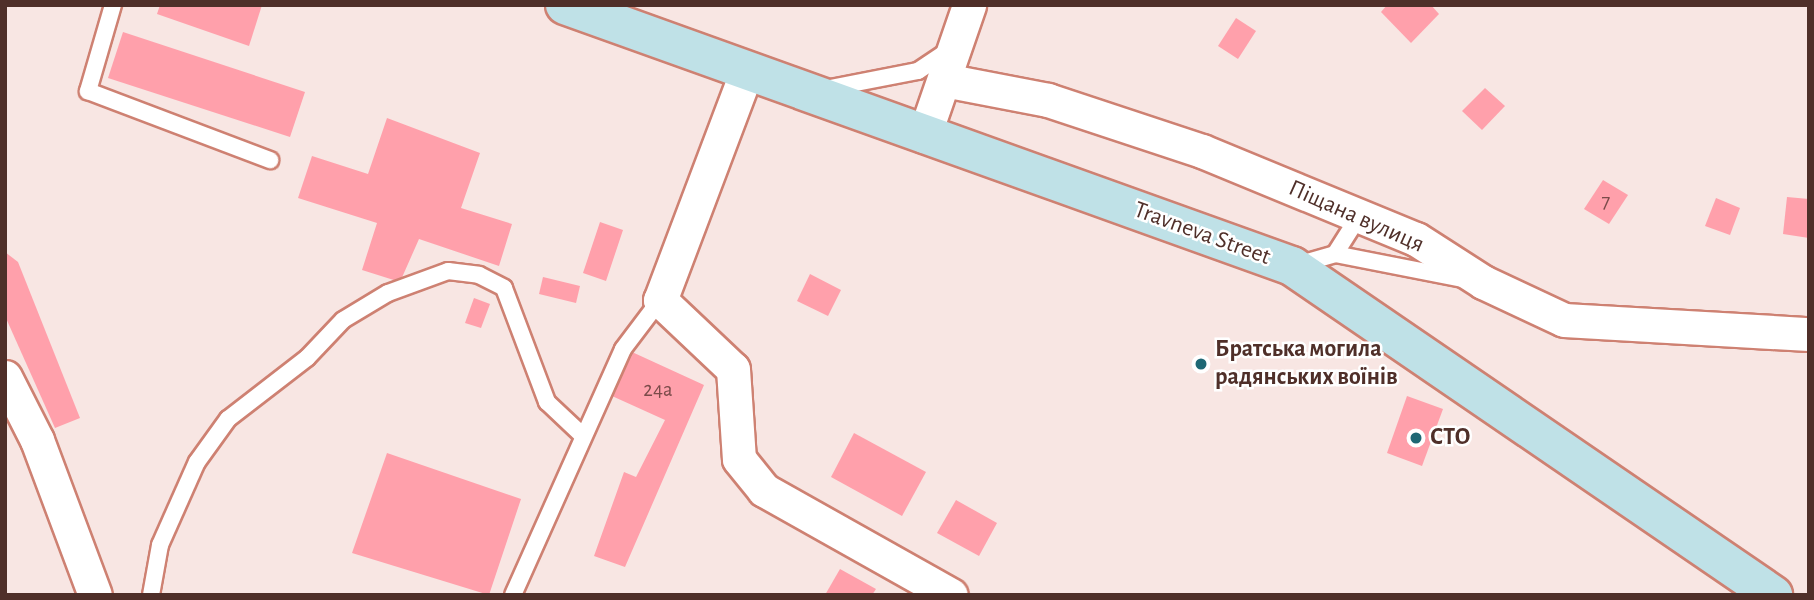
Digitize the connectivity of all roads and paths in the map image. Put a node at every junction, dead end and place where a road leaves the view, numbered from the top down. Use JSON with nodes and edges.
{"nodes":[{"id":1,"x":113,"y":5,"type":"edge"},
{"id":2,"x":565,"y":5,"type":"edge"},
{"id":3,"x":969,"y":5,"type":"edge"},
{"id":4,"x":955,"y":47,"type":"junction"},
{"id":5,"x":746,"y":73,"type":"junction"},
{"id":6,"x":944,"y":80,"type":"junction"},
{"id":7,"x":802,"y":93,"type":"junction"},
{"id":8,"x":924,"y":136,"type":"junction"},
{"id":9,"x":270,"y":160,"type":"dead end"},
{"id":10,"x":1359,"y":216,"type":"junction"},
{"id":11,"x":1335,"y":254,"type":"junction"},
{"id":12,"x":1292,"y":266,"type":"junction"},
{"id":13,"x":1483,"y":282,"type":"junction"},
{"id":14,"x":660,"y":300,"type":"junction"},
{"id":15,"x":1809,"y":334,"type":"edge"},
{"id":16,"x":5,"y":377,"type":"edge"},
{"id":17,"x":582,"y":435,"type":"junction"},
{"id":18,"x":95,"y":595,"type":"edge"},
{"id":19,"x":151,"y":595,"type":"edge"},
{"id":20,"x":513,"y":595,"type":"edge"},
{"id":21,"x":951,"y":595,"type":"edge"},
{"id":22,"x":1773,"y":595,"type":"edge"}],
"edges":[{"from":1,"to":9,"type":"lane"},
{"from":2,"to":5,"type":"street","name":"Travneva Street"},
{"from":3,"to":4,"type":"street"},
{"from":4,"to":6,"type":"street"},
{"from":4,"to":7,"type":"lane"},
{"from":5,"to":7,"type":"street","name":"Travneva Street"},
{"from":5,"to":14,"type":"street"},
{"from":6,"to":8,"type":"street"},
{"from":6,"to":10,"type":"street","name":"Піщана вулиця"},
{"from":7,"to":8,"type":"street","name":"Travneva Street"},
{"from":8,"to":12,"type":"street","name":"Travneva Street"},
{"from":10,"to":11,"type":"lane"},
{"from":10,"to":13,"type":"street","name":"Піщана вулиця"},
{"from":11,"to":12,"type":"lane"},
{"from":11,"to":13,"type":"lane"},
{"from":12,"to":22,"type":"street","name":"Travneva Street"},
{"from":13,"to":15,"type":"street","name":"Піщана вулиця"},
{"from":14,"to":17,"type":"lane"},
{"from":14,"to":21,"type":"street"},
{"from":16,"to":18,"type":"street"},
{"from":17,"to":19,"type":"lane"},
{"from":17,"to":20,"type":"lane"}]}
